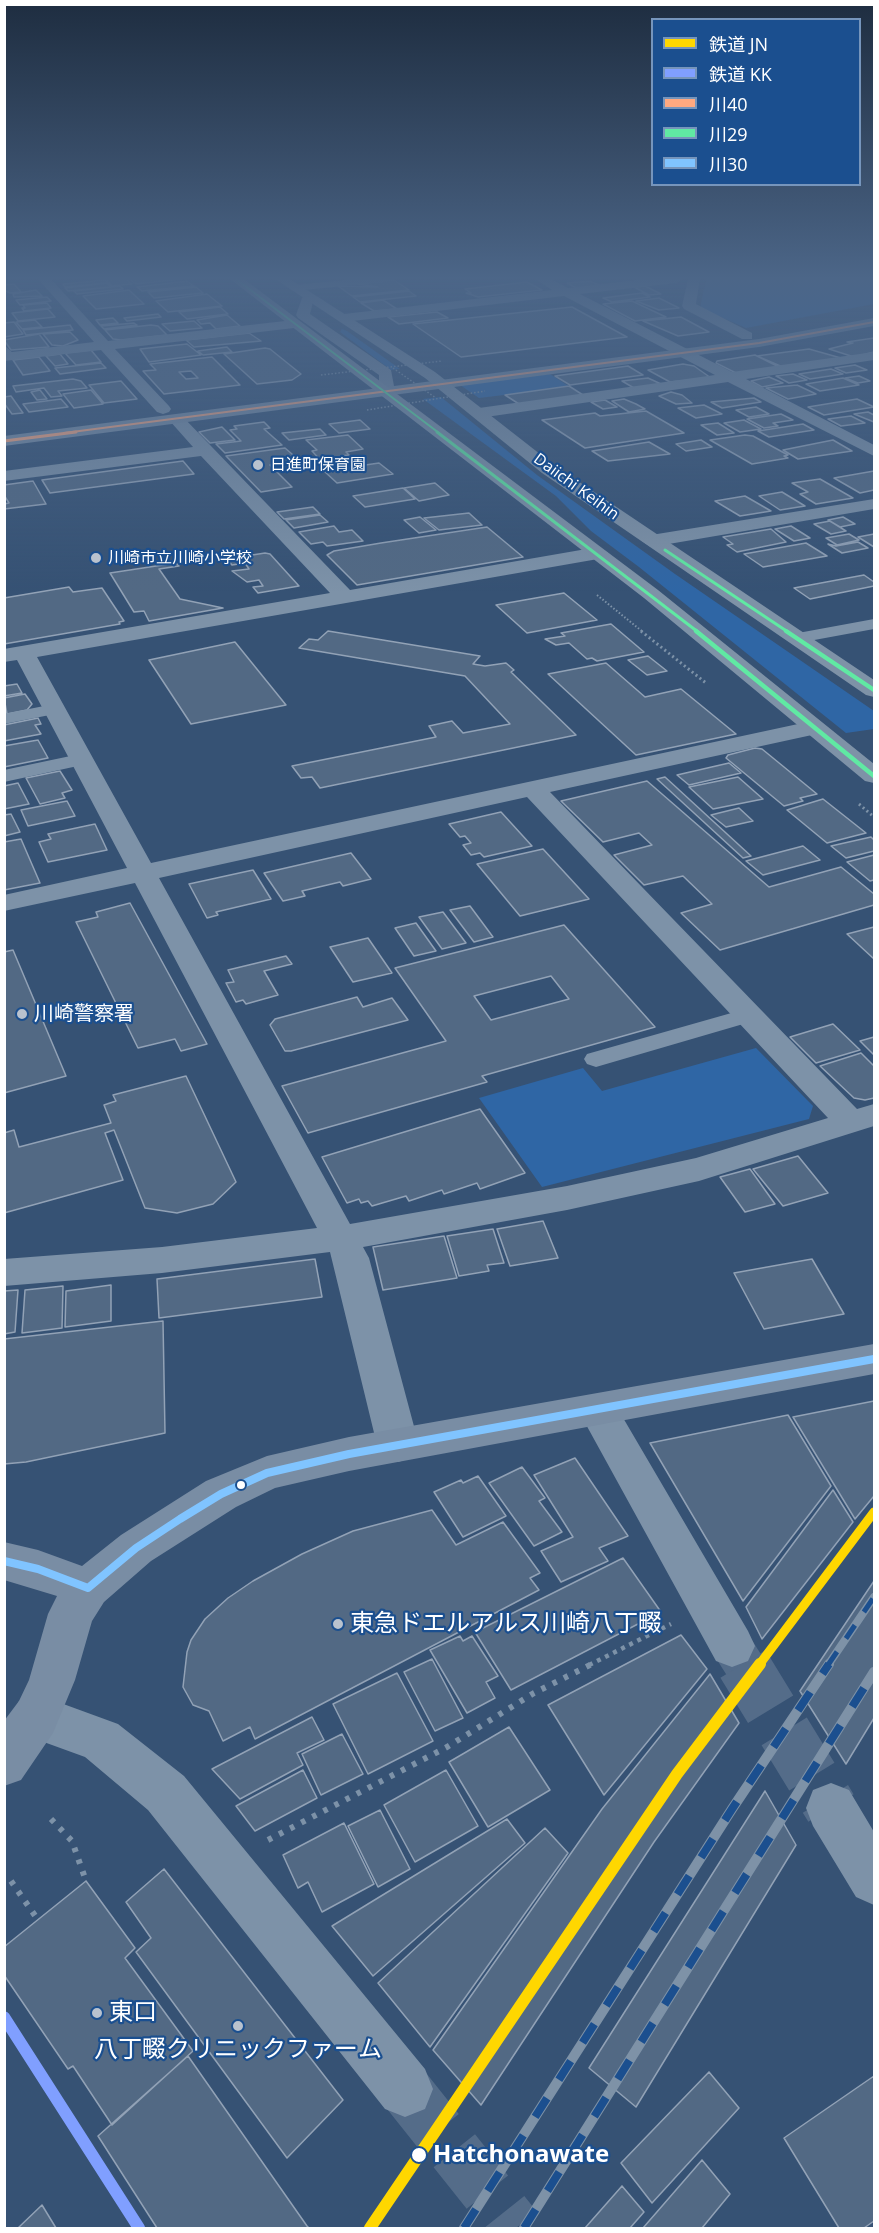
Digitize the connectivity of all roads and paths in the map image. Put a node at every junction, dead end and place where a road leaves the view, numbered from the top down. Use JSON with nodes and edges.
{"nodes":[{"id":1,"x":141,"y":383,"type":"edge"},
{"id":2,"x":370,"y":383,"type":"edge"},
{"id":3,"x":387,"y":383,"type":"edge"},
{"id":4,"x":407,"y":383,"type":"edge"},
{"id":5,"x":407,"y":383,"type":"edge"},
{"id":6,"x":432,"y":383,"type":"edge"},
{"id":7,"x":454,"y":383,"type":"edge"},
{"id":8,"x":695,"y":383,"type":"edge"},
{"id":9,"x":743,"y":383,"type":"edge"},
{"id":10,"x":436,"y":386,"type":"junction"},
{"id":11,"x":485,"y":391,"type":"dead end"},
{"id":12,"x":367,"y":410,"type":"dead end"},
{"id":13,"x":479,"y":413,"type":"junction"},
{"id":14,"x":170,"y":414,"type":"junction"},
{"id":15,"x":4,"y":428,"type":"edge"},
{"id":16,"x":4,"y":441,"type":"edge"},
{"id":17,"x":206,"y":450,"type":"junction"},
{"id":18,"x":874,"y":451,"type":"edge"},
{"id":19,"x":4,"y":476,"type":"edge"},
{"id":20,"x":874,"y":504,"type":"edge"},
{"id":21,"x":651,"y":541,"type":"junction"},
{"id":22,"x":598,"y":553,"type":"junction"},
{"id":23,"x":591,"y":590,"type":"dead end"},
{"id":24,"x":344,"y":596,"type":"junction"},
{"id":25,"x":874,"y":624,"type":"edge"},
{"id":26,"x":798,"y":638,"type":"junction"},
{"id":27,"x":14,"y":655,"type":"edge"},
{"id":28,"x":714,"y":689,"type":"dead end"},
{"id":29,"x":874,"y":690,"type":"edge"},
{"id":30,"x":54,"y":709,"type":"junction"},
{"id":31,"x":4,"y":719,"type":"edge"},
{"id":32,"x":812,"y":728,"type":"junction"},
{"id":33,"x":81,"y":760,"type":"junction"},
{"id":34,"x":4,"y":776,"type":"edge"},
{"id":35,"x":874,"y":776,"type":"edge"},
{"id":36,"x":534,"y":790,"type":"junction"},
{"id":37,"x":141,"y":873,"type":"junction"},
{"id":38,"x":4,"y":903,"type":"edge"},
{"id":39,"x":749,"y":1015,"type":"junction"},
{"id":40,"x":596,"y":1059,"type":"dead end"},
{"id":41,"x":863,"y":1119,"type":"edge"},
{"id":42,"x":341,"y":1238,"type":"junction"},
{"id":43,"x":4,"y":1273,"type":"edge"},
{"id":44,"x":874,"y":1359,"type":"edge"},
{"id":45,"x":598,"y":1410,"type":"junction"},
{"id":46,"x":398,"y":1445,"type":"junction"},
{"id":47,"x":4,"y":1561,"type":"edge"},
{"id":48,"x":88,"y":1588,"type":"junction"},
{"id":49,"x":708,"y":1604,"type":"junction"},
{"id":50,"x":732,"y":1646,"type":"tunnel mouth"},
{"id":51,"x":36,"y":1717,"type":"junction"},
{"id":52,"x":4,"y":1763,"type":"edge"},
{"id":53,"x":831,"y":1808,"type":"tunnel mouth"},
{"id":54,"x":51,"y":1819,"type":"dead end"},
{"id":55,"x":225,"y":1863,"type":"junction"},
{"id":56,"x":874,"y":1879,"type":"edge"},
{"id":57,"x":11,"y":1881,"type":"dead end"},
{"id":58,"x":86,"y":1881,"type":"dead end"},
{"id":59,"x":38,"y":1920,"type":"dead end"},
{"id":60,"x":405,"y":2089,"type":"tunnel mouth"}],
"edges":[{"from":1,"to":14,"type":"street"},
{"from":2,"to":14,"type":"street"},
{"from":3,"to":22,"type":"highway","name":"Daiichi Keihin"},
{"from":4,"to":10,"type":"street"},
{"from":5,"to":10,"type":"path","bridge":true},
{"from":6,"to":10,"type":"highway","name":"Daiichi Keihin"},
{"from":7,"to":10,"type":"street"},
{"from":8,"to":13,"type":"street"},
{"from":9,"to":18,"type":"street"},
{"from":10,"to":11,"type":"path","bridge":true},
{"from":10,"to":12,"type":"path","bridge":true},
{"from":10,"to":13,"type":"highway","name":"Daiichi Keihin"},
{"from":13,"to":21,"type":"highway","name":"Daiichi Keihin"},
{"from":14,"to":15,"type":"street"},
{"from":14,"to":16,"type":"street"},
{"from":14,"to":17,"type":"street"},
{"from":17,"to":19,"type":"street"},
{"from":17,"to":24,"type":"street"},
{"from":20,"to":21,"type":"street"},
{"from":21,"to":26,"type":"highway","name":"Daiichi Keihin"},
{"from":22,"to":24,"type":"street"},
{"from":22,"to":32,"type":"highway","name":"Daiichi Keihin"},
{"from":23,"to":28,"type":"path"},
{"from":24,"to":27,"type":"street"},
{"from":25,"to":26,"type":"lane"},
{"from":26,"to":29,"type":"highway","name":"Daiichi Keihin"},
{"from":27,"to":30,"type":"street"},
{"from":30,"to":31,"type":"lane"},
{"from":30,"to":33,"type":"street"},
{"from":32,"to":35,"type":"highway","name":"Daiichi Keihin"},
{"from":32,"to":36,"type":"street"},
{"from":33,"to":34,"type":"lane"},
{"from":33,"to":37,"type":"street"},
{"from":36,"to":37,"type":"street"},
{"from":36,"to":39,"type":"street"},
{"from":37,"to":38,"type":"street"},
{"from":37,"to":42,"type":"street"},
{"from":39,"to":40,"type":"lane"},
{"from":39,"to":41,"type":"street"},
{"from":41,"to":42,"type":"street"},
{"from":42,"to":43,"type":"street"},
{"from":42,"to":46,"type":"street"},
{"from":44,"to":45,"type":"street"},
{"from":45,"to":46,"type":"street"},
{"from":45,"to":49,"type":"street"},
{"from":46,"to":48,"type":"street"},
{"from":47,"to":48,"type":"street"},
{"from":48,"to":51,"type":"street"},
{"from":49,"to":50,"type":"street"},
{"from":49,"to":55,"type":"path"},
{"from":51,"to":52,"type":"street"},
{"from":51,"to":55,"type":"street"},
{"from":53,"to":56,"type":"street"},
{"from":54,"to":58,"type":"path"},
{"from":55,"to":60,"type":"street"},
{"from":57,"to":59,"type":"path"}]}
